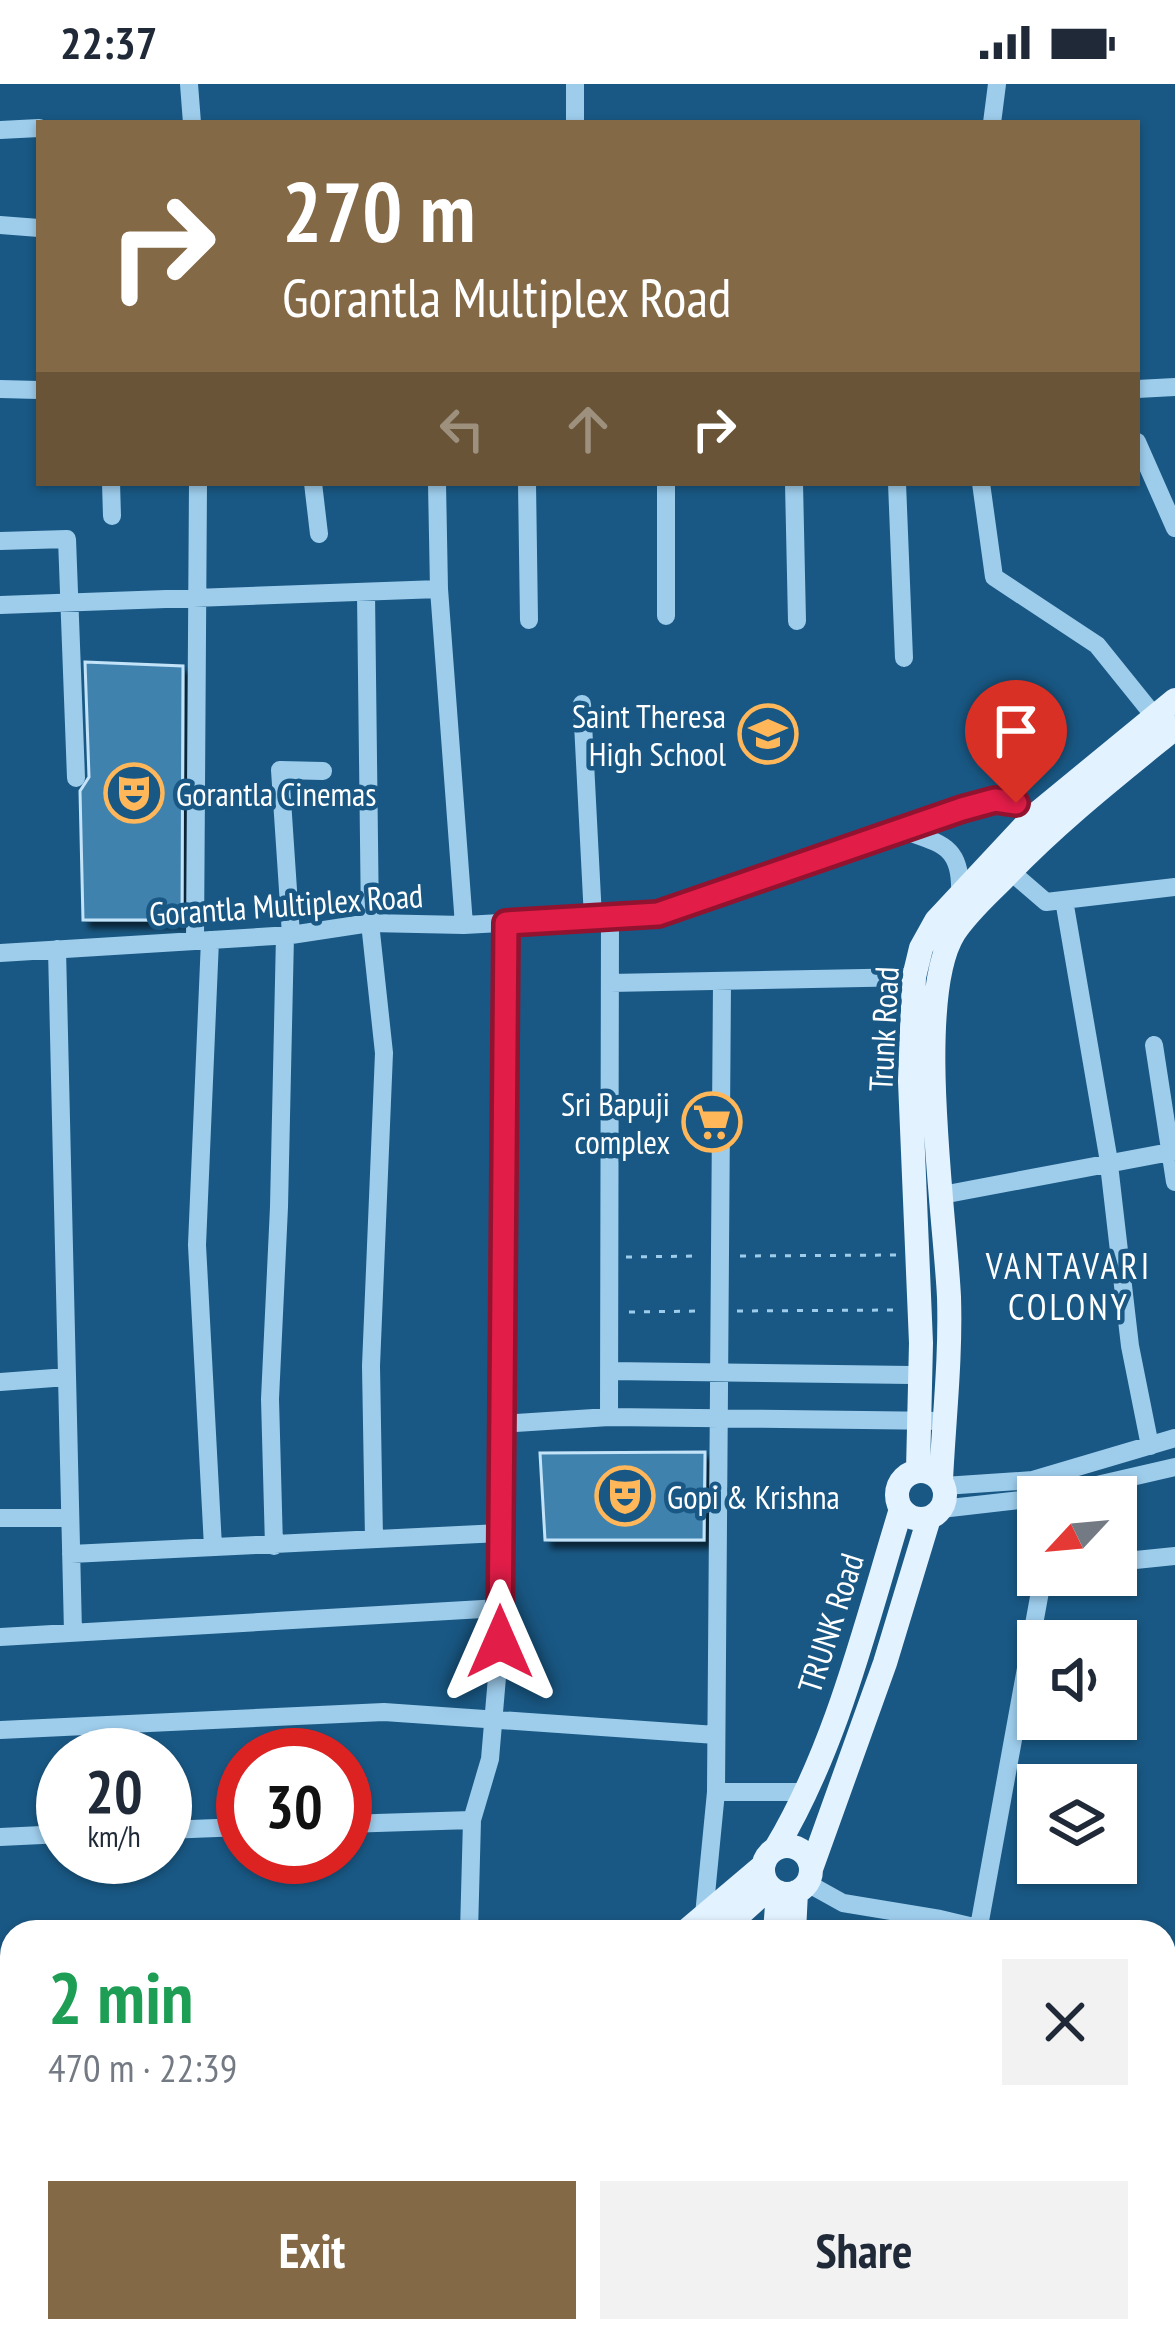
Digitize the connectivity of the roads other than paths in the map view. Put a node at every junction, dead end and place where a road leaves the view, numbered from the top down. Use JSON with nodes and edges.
{"nodes":[{"id":1,"x":189,"y":84,"type":"edge"},
{"id":2,"x":575,"y":84,"type":"edge"},
{"id":3,"x":997,"y":84,"type":"edge"},
{"id":4,"x":192,"y":120,"type":"edge"},
{"id":5,"x":575,"y":120,"type":"edge"},
{"id":6,"x":992,"y":120,"type":"edge"},
{"id":7,"x":36,"y":128,"type":"edge"},
{"id":8,"x":0,"y":130,"type":"edge"},
{"id":9,"x":0,"y":225,"type":"edge"},
{"id":10,"x":36,"y":228,"type":"edge"},
{"id":11,"x":1175,"y":386,"type":"edge"},
{"id":12,"x":0,"y":388,"type":"edge"},
{"id":13,"x":1140,"y":389,"type":"edge"},
{"id":14,"x":36,"y":390,"type":"edge"},
{"id":15,"x":1140,"y":449,"type":"edge"},
{"id":16,"x":111,"y":486,"type":"edge"},
{"id":17,"x":198,"y":486,"type":"edge"},
{"id":18,"x":313,"y":486,"type":"edge"},
{"id":19,"x":437,"y":486,"type":"edge"},
{"id":20,"x":527,"y":486,"type":"edge"},
{"id":21,"x":666,"y":486,"type":"edge"},
{"id":22,"x":794,"y":486,"type":"edge"},
{"id":23,"x":897,"y":486,"type":"edge"},
{"id":24,"x":981,"y":486,"type":"edge"},
{"id":25,"x":112,"y":516,"type":"dead end"},
{"id":26,"x":1175,"y":528,"type":"edge"},
{"id":27,"x":319,"y":534,"type":"dead end"},
{"id":28,"x":0,"y":542,"type":"edge"},
{"id":29,"x":439,"y":590,"type":"junction"},
{"id":30,"x":366,"y":593,"type":"junction"},
{"id":31,"x":196,"y":597,"type":"junction"},
{"id":32,"x":70,"y":603,"type":"junction"},
{"id":33,"x":0,"y":605,"type":"edge"},
{"id":34,"x":667,"y":616,"type":"dead end"},
{"id":35,"x":529,"y":620,"type":"dead end"},
{"id":36,"x":797,"y":621,"type":"dead end"},
{"id":37,"x":904,"y":658,"type":"dead end"},
{"id":38,"x":1175,"y":700,"type":"edge"},
{"id":39,"x":582,"y":704,"type":"dead end"},
{"id":40,"x":1165,"y":722,"type":"edge"},
{"id":41,"x":323,"y":771,"type":"dead end"},
{"id":42,"x":76,"y":778,"type":"dead end"},
{"id":43,"x":1043,"y":823,"type":"junction"},
{"id":44,"x":900,"y":829,"type":"junction"},
{"id":45,"x":1010,"y":871,"type":"junction"},
{"id":46,"x":1175,"y":887,"type":"edge"},
{"id":47,"x":960,"y":894,"type":"junction"},
{"id":48,"x":1064,"y":900,"type":"junction"},
{"id":49,"x":601,"y":918,"type":"junction"},
{"id":50,"x":370,"y":923,"type":"junction"},
{"id":51,"x":506,"y":923,"type":"junction"},
{"id":52,"x":464,"y":926,"type":"junction"},
{"id":53,"x":288,"y":935,"type":"junction"},
{"id":54,"x":203,"y":940,"type":"junction"},
{"id":55,"x":57,"y":949,"type":"junction"},
{"id":56,"x":0,"y":953,"type":"edge"},
{"id":57,"x":914,"y":977,"type":"junction"},
{"id":58,"x":610,"y":983,"type":"junction"},
{"id":59,"x":722,"y":983,"type":"junction"},
{"id":60,"x":1154,"y":1045,"type":"dead end"},
{"id":61,"x":1173,"y":1152,"type":"edge"},
{"id":62,"x":1109,"y":1164,"type":"junction"},
{"id":63,"x":1175,"y":1182,"type":"edge"},
{"id":64,"x":941,"y":1195,"type":"junction"},
{"id":65,"x":609,"y":1371,"type":"junction"},
{"id":66,"x":717,"y":1372,"type":"junction"},
{"id":67,"x":911,"y":1375,"type":"dead end"},
{"id":68,"x":67,"y":1377,"type":"junction"},
{"id":69,"x":0,"y":1382,"type":"edge"},
{"id":70,"x":609,"y":1417,"type":"junction"},
{"id":71,"x":717,"y":1421,"type":"junction"},
{"id":72,"x":932,"y":1421,"type":"junction"},
{"id":73,"x":500,"y":1424,"type":"junction"},
{"id":74,"x":1175,"y":1438,"type":"edge"},
{"id":75,"x":1150,"y":1446,"type":"junction"},
{"id":76,"x":1175,"y":1467,"type":"edge"},
{"id":77,"x":1089,"y":1476,"type":"edge"},
{"id":78,"x":1128,"y":1476,"type":"edge"},
{"id":79,"x":1017,"y":1482,"type":"edge"},
{"id":80,"x":935,"y":1493,"type":"junction"},
{"id":81,"x":1017,"y":1496,"type":"edge"},
{"id":82,"x":901,"y":1509,"type":"junction"},
{"id":83,"x":0,"y":1518,"type":"edge"},
{"id":84,"x":70,"y":1519,"type":"junction"},
{"id":85,"x":500,"y":1533,"type":"junction"},
{"id":86,"x":374,"y":1539,"type":"junction"},
{"id":87,"x":274,"y":1546,"type":"junction"},
{"id":88,"x":213,"y":1547,"type":"junction"},
{"id":89,"x":71,"y":1554,"type":"junction"},
{"id":90,"x":1175,"y":1556,"type":"edge"},
{"id":91,"x":1137,"y":1560,"type":"edge"},
{"id":92,"x":1039,"y":1596,"type":"edge"},
{"id":93,"x":500,"y":1608,"type":"junction"},
{"id":94,"x":73,"y":1632,"type":"junction"},
{"id":95,"x":0,"y":1637,"type":"edge"},
{"id":96,"x":494,"y":1720,"type":"junction"},
{"id":97,"x":0,"y":1730,"type":"edge"},
{"id":98,"x":716,"y":1735,"type":"junction"},
{"id":99,"x":716,"y":1792,"type":"junction"},
{"id":100,"x":804,"y":1792,"type":"junction"},
{"id":101,"x":472,"y":1820,"type":"junction"},
{"id":102,"x":372,"y":1823,"type":"edge"},
{"id":103,"x":36,"y":1835,"type":"edge"},
{"id":104,"x":0,"y":1837,"type":"edge"},
{"id":105,"x":786,"y":1877,"type":"junction"},
{"id":106,"x":469,"y":1920,"type":"edge"},
{"id":107,"x":704,"y":1920,"type":"edge"},
{"id":108,"x":713,"y":1920,"type":"edge"},
{"id":109,"x":777,"y":1920,"type":"edge"},
{"id":110,"x":792,"y":1920,"type":"edge"},
{"id":111,"x":914,"y":1920,"type":"edge"},
{"id":112,"x":980,"y":1920,"type":"edge"}],
"edges":[{"from":1,"to":4,"type":"street"},
{"from":2,"to":5,"type":"street"},
{"from":3,"to":6,"type":"street"},
{"from":7,"to":8,"type":"street"},
{"from":9,"to":10,"type":"street"},
{"from":11,"to":13,"type":"street"},
{"from":12,"to":14,"type":"street"},
{"from":15,"to":26,"type":"street"},
{"from":16,"to":25,"type":"street"},
{"from":17,"to":31,"type":"street"},
{"from":18,"to":27,"type":"street"},
{"from":19,"to":29,"type":"street"},
{"from":20,"to":35,"type":"street"},
{"from":21,"to":34,"type":"street"},
{"from":22,"to":36,"type":"street"},
{"from":23,"to":37,"type":"street"},
{"from":24,"to":40,"type":"street"},
{"from":28,"to":32,"type":"street"},
{"from":29,"to":30,"type":"street"},
{"from":29,"to":52,"type":"street"},
{"from":30,"to":31,"type":"street"},
{"from":30,"to":50,"type":"street"},
{"from":31,"to":32,"type":"street"},
{"from":31,"to":54,"type":"street"},
{"from":32,"to":33,"type":"street"},
{"from":32,"to":42,"type":"street"},
{"from":38,"to":40,"type":"main road","name":"Trunk Road"},
{"from":39,"to":49,"type":"street"},
{"from":40,"to":43,"type":"main road","name":"Trunk Road"},
{"from":41,"to":53,"type":"street"},
{"from":43,"to":44,"type":"street","name":"Gorantla Multiplex Road"},
{"from":43,"to":45,"type":"main road","name":"Trunk Road"},
{"from":43,"to":47,"type":"main road","name":"Trunk Road"},
{"from":44,"to":47,"type":"street"},
{"from":44,"to":49,"type":"street","name":"Gorantla Multiplex Road"},
{"from":45,"to":48,"type":"street"},
{"from":45,"to":64,"type":"main road","name":"Trunk Road"},
{"from":46,"to":48,"type":"street"},
{"from":47,"to":57,"type":"main road","name":"Trunk Road"},
{"from":48,"to":62,"type":"street"},
{"from":49,"to":51,"type":"street","name":"Gorantla Multiplex Road"},
{"from":49,"to":58,"type":"street"},
{"from":50,"to":52,"type":"street","name":"Gorantla Multiplex Road"},
{"from":50,"to":53,"type":"street","name":"Gorantla Multiplex Road"},
{"from":50,"to":86,"type":"street"},
{"from":51,"to":52,"type":"street","name":"Gorantla Multiplex Road"},
{"from":51,"to":73,"type":"street"},
{"from":53,"to":54,"type":"street","name":"Gorantla Multiplex Road"},
{"from":53,"to":87,"type":"street"},
{"from":54,"to":55,"type":"street","name":"Gorantla Multiplex Road"},
{"from":54,"to":88,"type":"street"},
{"from":55,"to":56,"type":"street","name":"Gorantla Multiplex Road"},
{"from":55,"to":68,"type":"street"},
{"from":57,"to":59,"type":"street"},
{"from":57,"to":72,"type":"main road","name":"Trunk Road"},
{"from":58,"to":59,"type":"street"},
{"from":58,"to":65,"type":"street"},
{"from":59,"to":66,"type":"street"},
{"from":60,"to":61,"type":"street"},
{"from":61,"to":62,"type":"street"},
{"from":61,"to":63,"type":"street"},
{"from":62,"to":64,"type":"street"},
{"from":62,"to":75,"type":"street"},
{"from":64,"to":72,"type":"main road","name":"Trunk Road"},
{"from":65,"to":66,"type":"street"},
{"from":65,"to":70,"type":"street"},
{"from":66,"to":67,"type":"street"},
{"from":66,"to":71,"type":"street"},
{"from":68,"to":69,"type":"street"},
{"from":68,"to":84,"type":"street"},
{"from":70,"to":71,"type":"street"},
{"from":70,"to":73,"type":"street"},
{"from":71,"to":72,"type":"street"},
{"from":71,"to":98,"type":"street"},
{"from":72,"to":80,"type":"main road","name":"Trunk Road"},
{"from":73,"to":85,"type":"street"},
{"from":74,"to":75,"type":"street"},
{"from":75,"to":77,"type":"street"},
{"from":76,"to":78,"type":"street"},
{"from":79,"to":80,"type":"street"},
{"from":80,"to":81,"type":"street"},
{"from":80,"to":82,"type":"main road"},
{"from":80,"to":82,"type":"main road","name":"TRUNK Road"},
{"from":80,"to":105,"type":"main road"},
{"from":82,"to":100,"type":"main road","name":"TRUNK Road"},
{"from":83,"to":84,"type":"street"},
{"from":84,"to":89,"type":"street"},
{"from":85,"to":86,"type":"street"},
{"from":85,"to":93,"type":"street"},
{"from":86,"to":87,"type":"street"},
{"from":87,"to":88,"type":"street"},
{"from":88,"to":89,"type":"street"},
{"from":89,"to":94,"type":"street"},
{"from":90,"to":91,"type":"street"},
{"from":92,"to":112,"type":"street"},
{"from":93,"to":94,"type":"street"},
{"from":93,"to":96,"type":"street"},
{"from":94,"to":95,"type":"street"},
{"from":96,"to":97,"type":"street"},
{"from":96,"to":98,"type":"street"},
{"from":96,"to":101,"type":"street"},
{"from":98,"to":99,"type":"street"},
{"from":99,"to":100,"type":"street"},
{"from":99,"to":107,"type":"street"},
{"from":100,"to":105,"type":"main road","name":"TRUNK Road"},
{"from":101,"to":102,"type":"street"},
{"from":101,"to":106,"type":"street"},
{"from":103,"to":104,"type":"street"},
{"from":105,"to":108,"type":"main road"},
{"from":105,"to":109,"type":"main road"},
{"from":105,"to":110,"type":"main road"},
{"from":105,"to":111,"type":"street"}]}
